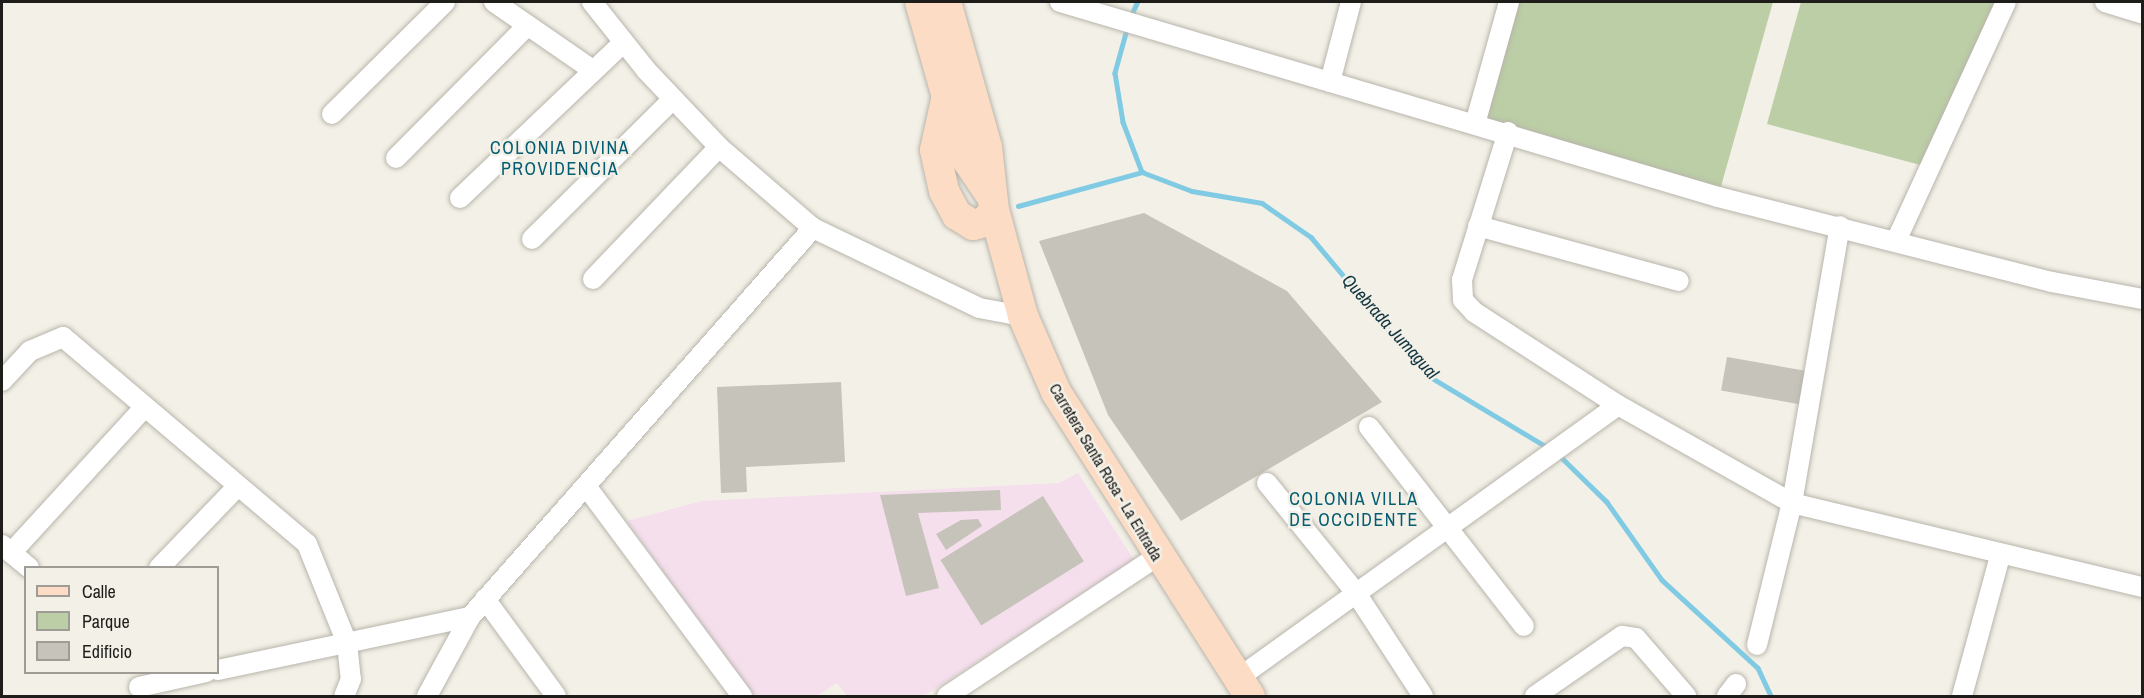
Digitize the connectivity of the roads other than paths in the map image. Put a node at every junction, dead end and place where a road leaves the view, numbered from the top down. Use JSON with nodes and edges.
{"nodes":[{"id":1,"x":445,"y":2,"type":"edge"},
{"id":2,"x":494,"y":2,"type":"edge"},
{"id":3,"x":592,"y":2,"type":"edge"},
{"id":4,"x":920,"y":2,"type":"edge"},
{"id":5,"x":946,"y":2,"type":"edge"},
{"id":6,"x":1060,"y":2,"type":"edge"},
{"id":7,"x":1351,"y":2,"type":"edge"},
{"id":8,"x":2006,"y":2,"type":"edge"},
{"id":9,"x":2105,"y":2,"type":"edge"},
{"id":10,"x":1502,"y":5,"type":"edge"},
{"id":11,"x":1097,"y":7,"type":"edge"},
{"id":12,"x":2142,"y":13,"type":"edge"},
{"id":13,"x":528,"y":25,"type":"junction"},
{"id":14,"x":624,"y":42,"type":"junction"},
{"id":15,"x":594,"y":71,"type":"junction"},
{"id":16,"x":1330,"y":82,"type":"junction"},
{"id":17,"x":673,"y":99,"type":"junction"},
{"id":18,"x":332,"y":114,"type":"dead end"},
{"id":19,"x":1475,"y":124,"type":"junction"},
{"id":20,"x":1508,"y":132,"type":"junction"},
{"id":21,"x":720,"y":147,"type":"junction"},
{"id":22,"x":396,"y":158,"type":"dead end"},
{"id":23,"x":460,"y":198,"type":"dead end"},
{"id":24,"x":992,"y":202,"type":"junction"},
{"id":25,"x":1478,"y":226,"type":"junction"},
{"id":26,"x":1840,"y":226,"type":"junction"},
{"id":27,"x":813,"y":228,"type":"junction"},
{"id":28,"x":532,"y":239,"type":"dead end"},
{"id":29,"x":1896,"y":241,"type":"junction"},
{"id":30,"x":593,"y":279,"type":"dead end"},
{"id":31,"x":1678,"y":281,"type":"dead end"},
{"id":32,"x":2142,"y":299,"type":"edge"},
{"id":33,"x":1023,"y":315,"type":"junction"},
{"id":34,"x":2,"y":381,"type":"edge"},
{"id":35,"x":1618,"y":405,"type":"junction"},
{"id":36,"x":145,"y":407,"type":"junction"},
{"id":37,"x":1369,"y":427,"type":"dead end"},
{"id":38,"x":1267,"y":483,"type":"dead end"},
{"id":39,"x":238,"y":486,"type":"junction"},
{"id":40,"x":585,"y":486,"type":"junction"},
{"id":41,"x":1792,"y":503,"type":"junction"},
{"id":42,"x":1448,"y":527,"type":"junction"},
{"id":43,"x":6,"y":549,"type":"edge"},
{"id":44,"x":2000,"y":556,"type":"junction"},
{"id":45,"x":1156,"y":557,"type":"junction"},
{"id":46,"x":28,"y":566,"type":"edge"},
{"id":47,"x":160,"y":566,"type":"edge"},
{"id":48,"x":2142,"y":587,"type":"edge"},
{"id":49,"x":1356,"y":593,"type":"junction"},
{"id":50,"x":485,"y":600,"type":"junction"},
{"id":51,"x":470,"y":617,"type":"junction"},
{"id":52,"x":1524,"y":626,"type":"dead end"},
{"id":53,"x":347,"y":643,"type":"junction"},
{"id":54,"x":1757,"y":645,"type":"dead end"},
{"id":55,"x":219,"y":670,"type":"edge"},
{"id":56,"x":195,"y":674,"type":"edge"},
{"id":57,"x":134,"y":685,"type":"edge"},
{"id":58,"x":1244,"y":688,"type":"edge"},
{"id":59,"x":344,"y":696,"type":"edge"},
{"id":60,"x":427,"y":696,"type":"edge"},
{"id":61,"x":556,"y":696,"type":"edge"},
{"id":62,"x":742,"y":696,"type":"edge"},
{"id":63,"x":947,"y":696,"type":"edge"},
{"id":64,"x":1422,"y":696,"type":"edge"},
{"id":65,"x":1535,"y":696,"type":"edge"},
{"id":66,"x":1686,"y":696,"type":"edge"},
{"id":67,"x":1962,"y":696,"type":"edge"}],
"edges":[{"from":1,"to":18,"type":"street"},
{"from":2,"to":13,"type":"street"},
{"from":3,"to":14,"type":"street"},
{"from":4,"to":24,"type":"main road"},
{"from":5,"to":24,"type":"main road"},
{"from":6,"to":11,"type":"street"},
{"from":7,"to":16,"type":"street"},
{"from":8,"to":29,"type":"street"},
{"from":9,"to":12,"type":"street"},
{"from":10,"to":19,"type":"street"},
{"from":11,"to":16,"type":"street"},
{"from":13,"to":15,"type":"street"},
{"from":13,"to":22,"type":"street"},
{"from":14,"to":15,"type":"street"},
{"from":14,"to":17,"type":"street"},
{"from":15,"to":23,"type":"street"},
{"from":16,"to":19,"type":"street"},
{"from":17,"to":21,"type":"street"},
{"from":17,"to":28,"type":"street"},
{"from":19,"to":20,"type":"street"},
{"from":20,"to":25,"type":"street"},
{"from":20,"to":26,"type":"street"},
{"from":21,"to":27,"type":"street"},
{"from":21,"to":30,"type":"street"},
{"from":24,"to":33,"type":"main road","name":"Carretera Santa Rosa - La Entrada"},
{"from":25,"to":31,"type":"street"},
{"from":25,"to":35,"type":"street"},
{"from":26,"to":29,"type":"street"},
{"from":26,"to":41,"type":"street"},
{"from":27,"to":33,"type":"street"},
{"from":27,"to":40,"type":"street"},
{"from":29,"to":32,"type":"street"},
{"from":33,"to":45,"type":"main road","name":"Carretera Santa Rosa - La Entrada"},
{"from":34,"to":36,"type":"street"},
{"from":35,"to":41,"type":"street"},
{"from":35,"to":42,"type":"street"},
{"from":36,"to":39,"type":"street"},
{"from":36,"to":43,"type":"street"},
{"from":37,"to":42,"type":"street"},
{"from":38,"to":49,"type":"street"},
{"from":39,"to":47,"type":"street"},
{"from":39,"to":53,"type":"street"},
{"from":40,"to":50,"type":"street"},
{"from":40,"to":62,"type":"street"},
{"from":41,"to":44,"type":"street"},
{"from":41,"to":54,"type":"street"},
{"from":42,"to":49,"type":"street"},
{"from":42,"to":52,"type":"street"},
{"from":43,"to":46,"type":"street"},
{"from":44,"to":48,"type":"street"},
{"from":44,"to":67,"type":"street"},
{"from":45,"to":58,"type":"main road","name":"Carretera Santa Rosa - La Entrada"},
{"from":45,"to":63,"type":"street"},
{"from":49,"to":58,"type":"street"},
{"from":49,"to":64,"type":"street"},
{"from":50,"to":51,"type":"street"},
{"from":50,"to":61,"type":"street"},
{"from":51,"to":53,"type":"street"},
{"from":51,"to":60,"type":"street"},
{"from":53,"to":55,"type":"street"},
{"from":53,"to":59,"type":"street"},
{"from":56,"to":57,"type":"street"},
{"from":65,"to":66,"type":"street"}]}
